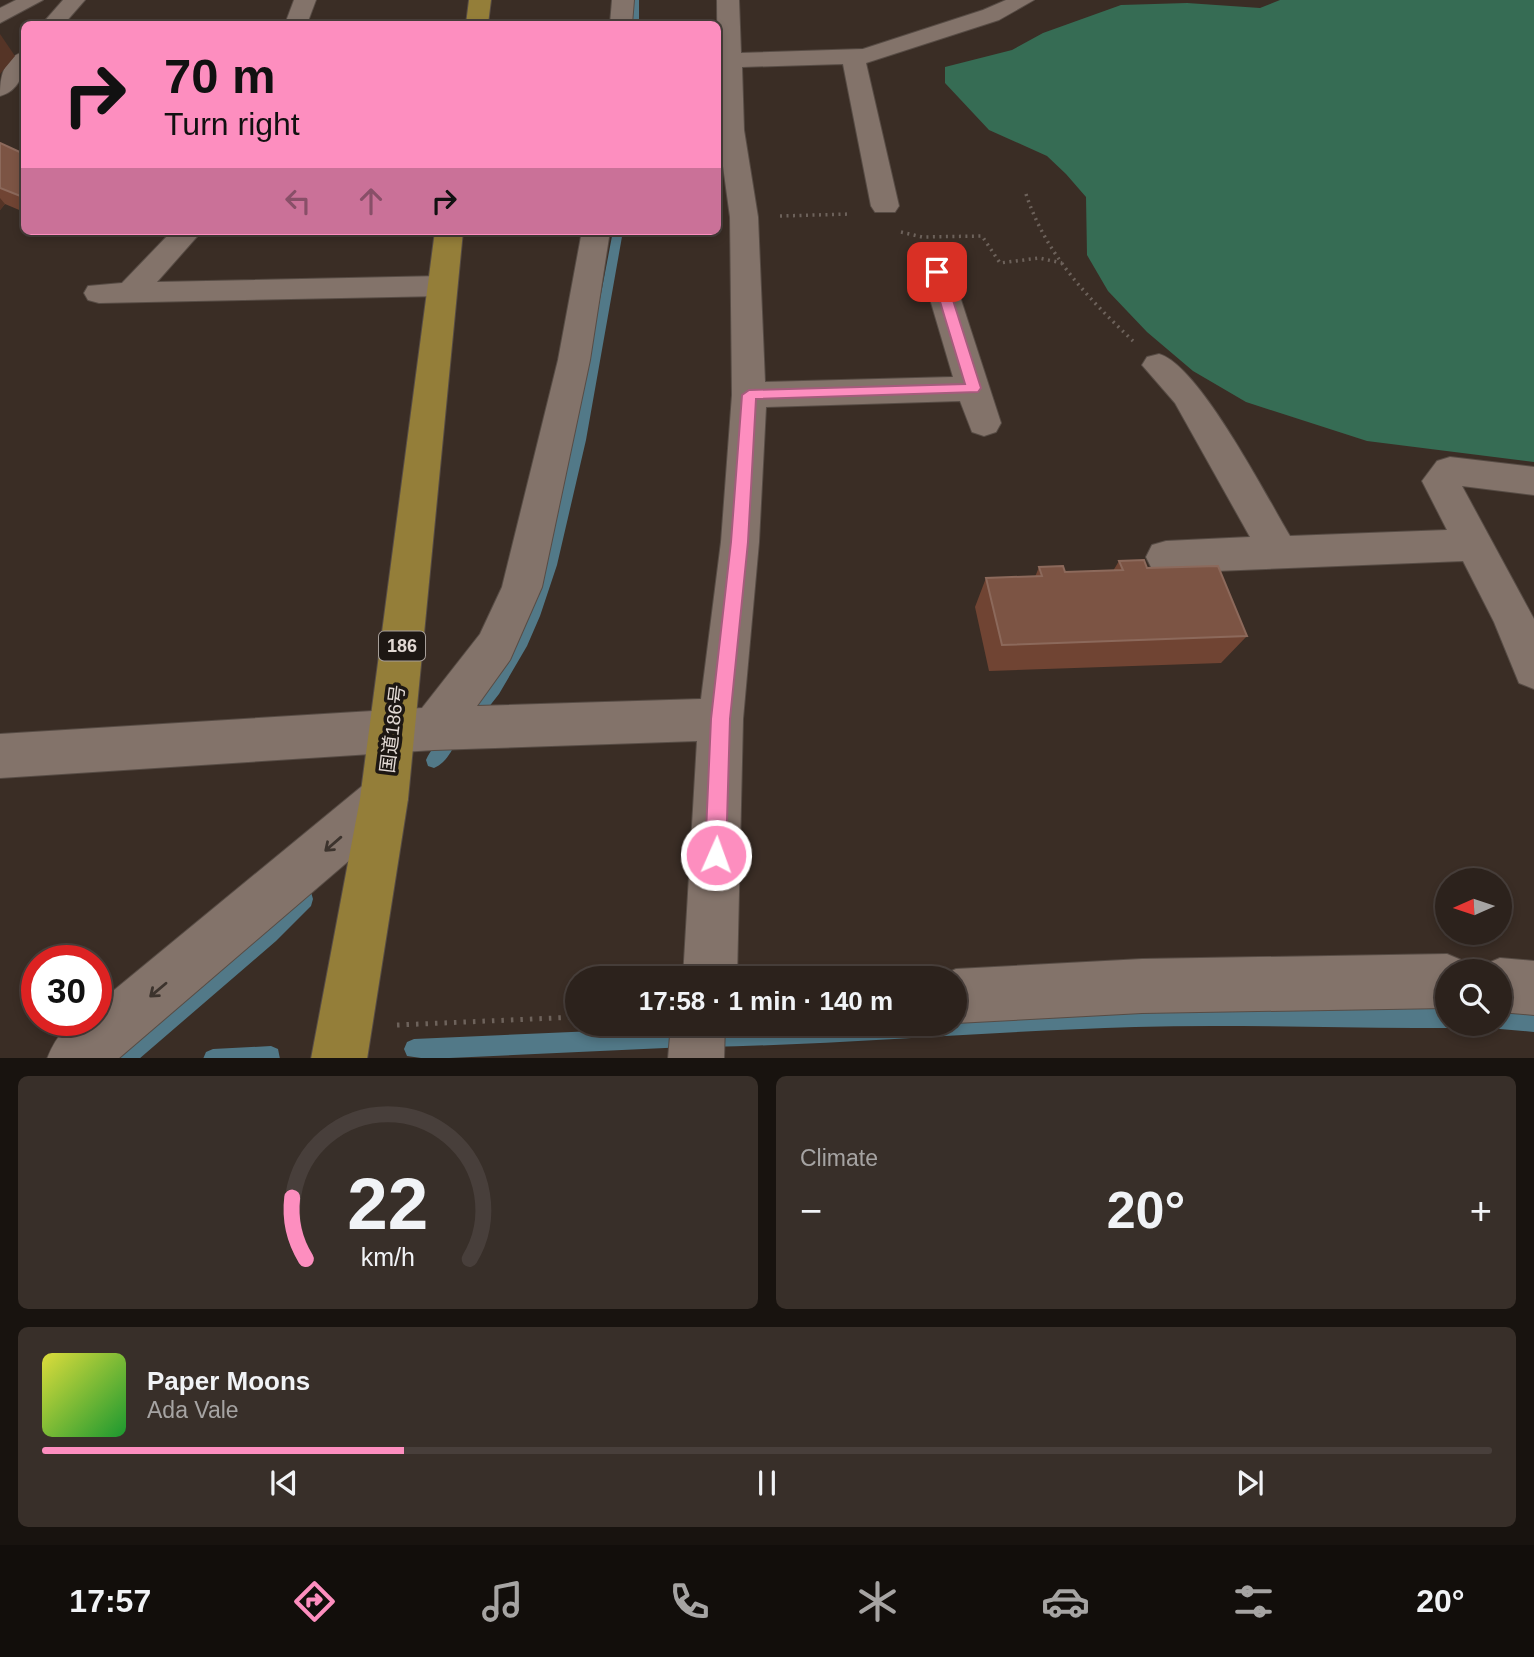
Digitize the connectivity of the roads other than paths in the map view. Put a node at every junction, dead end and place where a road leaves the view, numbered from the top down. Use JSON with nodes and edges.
{"nodes":[{"id":1,"x":32,"y":0,"type":"edge"},
{"id":2,"x":74,"y":0,"type":"edge"},
{"id":3,"x":305,"y":0,"type":"edge"},
{"id":4,"x":480,"y":0,"type":"edge"},
{"id":5,"x":623,"y":0,"type":"edge"},
{"id":6,"x":728,"y":0,"type":"edge"},
{"id":7,"x":1023,"y":0,"type":"edge"},
{"id":8,"x":0,"y":17,"type":"edge"},
{"id":9,"x":56,"y":21,"type":"edge"},
{"id":10,"x":297,"y":21,"type":"edge"},
{"id":11,"x":477,"y":21,"type":"edge"},
{"id":12,"x":621,"y":21,"type":"edge"},
{"id":13,"x":853,"y":57,"type":"junction"},
{"id":14,"x":730,"y":60,"type":"junction"},
{"id":15,"x":21,"y":63,"type":"edge"},
{"id":16,"x":0,"y":89,"type":"edge"},
{"id":17,"x":724,"y":130,"type":"edge"},
{"id":18,"x":885,"y":206,"type":"dead end"},
{"id":19,"x":184,"y":235,"type":"edge"},
{"id":20,"x":448,"y":235,"type":"edge"},
{"id":21,"x":595,"y":235,"type":"edge"},
{"id":22,"x":937,"y":272,"type":"dead end"},
{"id":23,"x":442,"y":285,"type":"junction"},
{"id":24,"x":131,"y":292,"type":"junction"},
{"id":25,"x":99,"y":293,"type":"dead end"},
{"id":26,"x":1159,"y":365,"type":"road end"},
{"id":27,"x":974,"y":388,"type":"junction"},
{"id":28,"x":749,"y":395,"type":"junction"},
{"id":29,"x":984,"y":423,"type":"dead end"},
{"id":30,"x":1534,"y":481,"type":"edge"},
{"id":31,"x":1474,"y":545,"type":"junction"},
{"id":32,"x":1278,"y":551,"type":"junction"},
{"id":33,"x":1166,"y":557,"type":"dead end"},
{"id":34,"x":1534,"y":670,"type":"edge"},
{"id":35,"x":721,"y":719,"type":"junction"},
{"id":36,"x":413,"y":731,"type":"junction"},
{"id":37,"x":0,"y":756,"type":"edge"},
{"id":38,"x":384,"y":799,"type":"junction"},
{"id":39,"x":711,"y":966,"type":"edge"},
{"id":40,"x":1435,"y":981,"type":"edge"},
{"id":41,"x":1512,"y":986,"type":"edge"},
{"id":42,"x":1534,"y":988,"type":"edge"},
{"id":43,"x":967,"y":995,"type":"edge"},
{"id":44,"x":341,"y":1044,"type":"edge"},
{"id":45,"x":76,"y":1058,"type":"edge"}],
"edges":[{"from":1,"to":8,"type":"street"},
{"from":2,"to":9,"type":"street"},
{"from":3,"to":10,"type":"street"},
{"from":4,"to":11,"type":"highway"},
{"from":5,"to":12,"type":"street"},
{"from":6,"to":14,"type":"street"},
{"from":7,"to":13,"type":"street"},
{"from":13,"to":14,"type":"street"},
{"from":13,"to":18,"type":"street"},
{"from":14,"to":17,"type":"street"},
{"from":15,"to":16,"type":"street"},
{"from":17,"to":28,"type":"street"},
{"from":19,"to":24,"type":"street"},
{"from":20,"to":23,"type":"highway","name":"国道186号","number":"186"},
{"from":21,"to":36,"type":"street"},
{"from":22,"to":27,"type":"street"},
{"from":23,"to":24,"type":"street"},
{"from":23,"to":36,"type":"highway","name":"国道186号","number":"186"},
{"from":24,"to":25,"type":"street"},
{"from":26,"to":32,"type":"street"},
{"from":27,"to":28,"type":"street"},
{"from":27,"to":29,"type":"street"},
{"from":28,"to":35,"type":"street"},
{"from":30,"to":31,"type":"street"},
{"from":31,"to":32,"type":"street"},
{"from":31,"to":34,"type":"street"},
{"from":32,"to":33,"type":"street"},
{"from":35,"to":36,"type":"street"},
{"from":35,"to":39,"type":"street"},
{"from":36,"to":37,"type":"street"},
{"from":36,"to":38,"type":"highway","name":"国道186号","number":"186"},
{"from":38,"to":44,"type":"highway","name":"国道186号","number":"186"},
{"from":38,"to":45,"type":"street","one_way":true},
{"from":40,"to":43,"type":"street"},
{"from":41,"to":42,"type":"street"}]}
